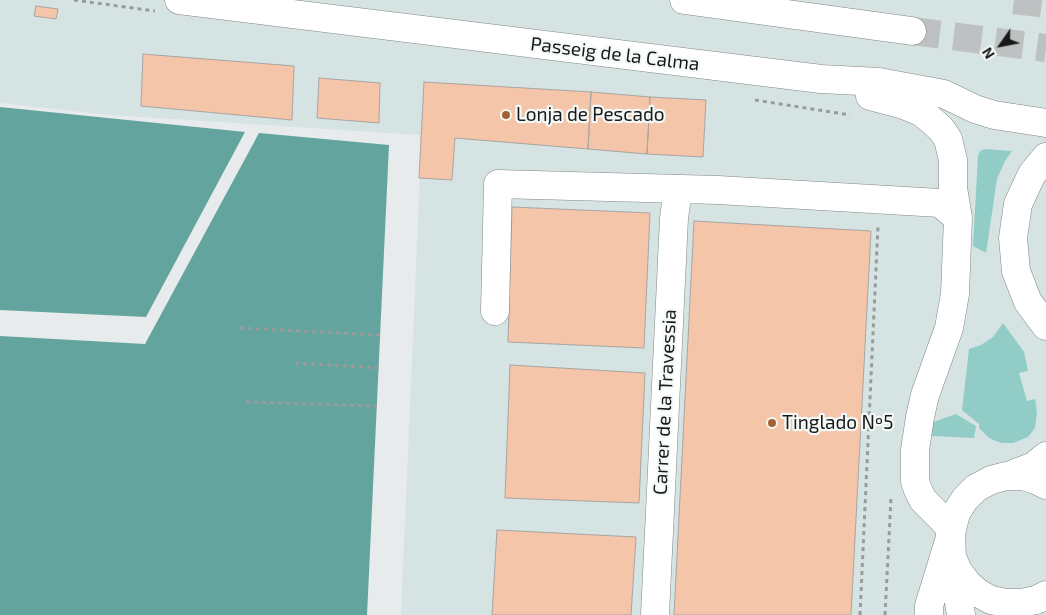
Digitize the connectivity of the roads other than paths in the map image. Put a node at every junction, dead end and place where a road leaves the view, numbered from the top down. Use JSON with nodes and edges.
{"nodes":[{"id":1,"x":179,"y":0,"type":"edge"},
{"id":2,"x":684,"y":0,"type":"edge"},
{"id":3,"x":912,"y":31,"type":"tunnel mouth"},
{"id":4,"x":821,"y":79,"type":"junction"},
{"id":5,"x":1046,"y":124,"type":"edge"},
{"id":6,"x":1046,"y":157,"type":"edge"},
{"id":7,"x":678,"y":189,"type":"junction"},
{"id":8,"x":958,"y":218,"type":"junction"},
{"id":9,"x":1028,"y":302,"type":"junction"},
{"id":10,"x":495,"y":311,"type":"dead end"},
{"id":11,"x":1046,"y":326,"type":"edge"},
{"id":12,"x":1046,"y":336,"type":"edge"},
{"id":13,"x":916,"y":450,"type":"junction"},
{"id":14,"x":1046,"y":456,"type":"edge"},
{"id":15,"x":1006,"y":476,"type":"junction"},
{"id":16,"x":1046,"y":484,"type":"edge"},
{"id":17,"x":976,"y":488,"type":"junction"},
{"id":18,"x":952,"y":546,"type":"junction"},
{"id":19,"x":1029,"y":604,"type":"edge"},
{"id":20,"x":655,"y":615,"type":"edge"},
{"id":21,"x":928,"y":615,"type":"edge"},
{"id":22,"x":961,"y":615,"type":"edge"}],
"edges":[{"from":1,"to":4,"type":"street","name":"Passeig de la Calma"},
{"from":2,"to":3,"type":"street"},
{"from":4,"to":5,"type":"street","name":"Passeig de la Calma"},
{"from":4,"to":8,"type":"street"},
{"from":6,"to":9,"type":"street"},
{"from":7,"to":8,"type":"street"},
{"from":7,"to":10,"type":"street"},
{"from":7,"to":20,"type":"street","name":"Carrer de la Travessia"},
{"from":8,"to":13,"type":"street"},
{"from":9,"to":11,"type":"street"},
{"from":9,"to":12,"type":"street"},
{"from":13,"to":17,"type":"street"},
{"from":13,"to":18,"type":"street"},
{"from":14,"to":15,"type":"street"},
{"from":15,"to":16,"type":"street"},
{"from":15,"to":17,"type":"street"},
{"from":17,"to":18,"type":"street"},
{"from":18,"to":19,"type":"street"},
{"from":18,"to":21,"type":"street"},
{"from":18,"to":22,"type":"street"}]}
